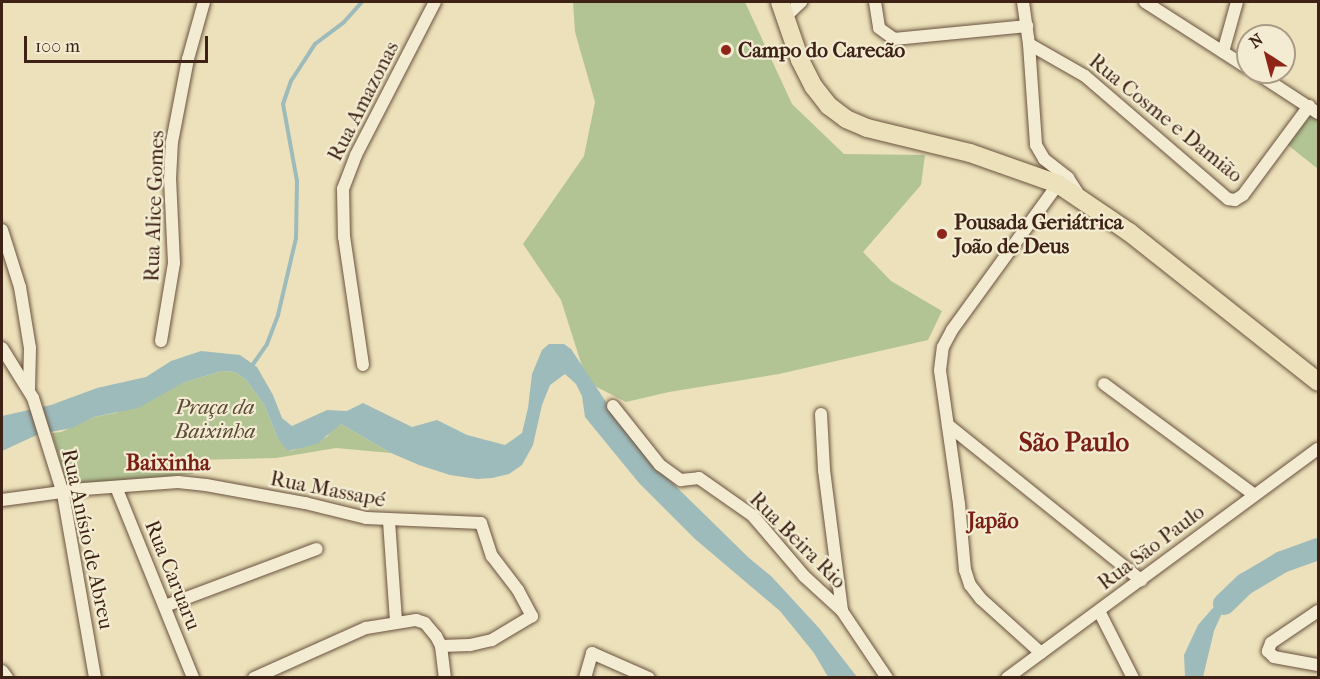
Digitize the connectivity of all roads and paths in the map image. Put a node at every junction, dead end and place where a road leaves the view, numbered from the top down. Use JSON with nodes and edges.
{"nodes":[{"id":1,"x":204,"y":2,"type":"edge"},
{"id":2,"x":435,"y":2,"type":"edge"},
{"id":3,"x":801,"y":2,"type":"edge"},
{"id":4,"x":875,"y":2,"type":"edge"},
{"id":5,"x":1023,"y":2,"type":"edge"},
{"id":6,"x":1145,"y":2,"type":"edge"},
{"id":7,"x":1237,"y":2,"type":"edge"},
{"id":8,"x":783,"y":9,"type":"edge"},
{"id":9,"x":1027,"y":26,"type":"junction"},
{"id":10,"x":1029,"y":44,"type":"junction"},
{"id":11,"x":1223,"y":52,"type":"junction"},
{"id":12,"x":1236,"y":60,"type":"edge"},
{"id":13,"x":1273,"y":84,"type":"edge"},
{"id":14,"x":1314,"y":110,"type":"edge"},
{"id":15,"x":1058,"y":184,"type":"junction"},
{"id":16,"x":1079,"y":196,"type":"junction"},
{"id":17,"x":2,"y":230,"type":"edge"},
{"id":18,"x":161,"y":341,"type":"dead end"},
{"id":19,"x":2,"y":348,"type":"edge"},
{"id":20,"x":363,"y":365,"type":"dead end"},
{"id":21,"x":1318,"y":382,"type":"edge"},
{"id":22,"x":1104,"y":384,"type":"dead end"},
{"id":23,"x":31,"y":393,"type":"junction"},
{"id":24,"x":613,"y":406,"type":"dead end"},
{"id":25,"x":821,"y":414,"type":"dead end"},
{"id":26,"x":948,"y":425,"type":"junction"},
{"id":27,"x":1318,"y":449,"type":"edge"},
{"id":28,"x":116,"y":487,"type":"junction"},
{"id":29,"x":63,"y":494,"type":"junction"},
{"id":30,"x":1253,"y":494,"type":"junction"},
{"id":31,"x":2,"y":500,"type":"edge"},
{"id":32,"x":389,"y":521,"type":"junction"},
{"id":33,"x":317,"y":549,"type":"dead end"},
{"id":34,"x":1141,"y":580,"type":"junction"},
{"id":35,"x":165,"y":606,"type":"junction"},
{"id":36,"x":842,"y":610,"type":"junction"},
{"id":37,"x":1099,"y":611,"type":"junction"},
{"id":38,"x":1318,"y":611,"type":"edge"},
{"id":39,"x":396,"y":621,"type":"junction"},
{"id":40,"x":441,"y":646,"type":"junction"},
{"id":41,"x":1041,"y":653,"type":"junction"},
{"id":42,"x":1318,"y":665,"type":"edge"},
{"id":43,"x":2,"y":671,"type":"edge"},
{"id":44,"x":7,"y":678,"type":"edge"},
{"id":45,"x":95,"y":678,"type":"edge"},
{"id":46,"x":193,"y":678,"type":"edge"},
{"id":47,"x":254,"y":678,"type":"edge"},
{"id":48,"x":445,"y":678,"type":"edge"},
{"id":49,"x":585,"y":678,"type":"edge"},
{"id":50,"x":649,"y":678,"type":"edge"},
{"id":51,"x":887,"y":678,"type":"edge"},
{"id":52,"x":1007,"y":678,"type":"edge"},
{"id":53,"x":1133,"y":678,"type":"edge"}],
"edges":[{"from":1,"to":18,"type":"street","name":"Rua Alice Gomes"},
{"from":2,"to":20,"type":"street","name":"Rua Amazonas"},
{"from":3,"to":8,"type":"street"},
{"from":4,"to":9,"type":"street"},
{"from":5,"to":9,"type":"street"},
{"from":6,"to":11,"type":"street"},
{"from":7,"to":11,"type":"street"},
{"from":8,"to":15,"type":"main road"},
{"from":9,"to":10,"type":"street"},
{"from":10,"to":14,"type":"street","name":"Rua Cosme e Damião"},
{"from":10,"to":16,"type":"street"},
{"from":11,"to":12,"type":"street"},
{"from":13,"to":14,"type":"street"},
{"from":15,"to":16,"type":"main road"},
{"from":15,"to":26,"type":"street"},
{"from":16,"to":21,"type":"main road"},
{"from":17,"to":23,"type":"street"},
{"from":19,"to":23,"type":"street","name":"Rua Anísio de Abreu"},
{"from":22,"to":30,"type":"street"},
{"from":23,"to":29,"type":"street","name":"Rua Anísio de Abreu"},
{"from":24,"to":36,"type":"street","name":"Rua Beira Rio"},
{"from":25,"to":36,"type":"street"},
{"from":26,"to":34,"type":"street"},
{"from":26,"to":41,"type":"street"},
{"from":27,"to":30,"type":"street","name":"Rua São Paulo"},
{"from":28,"to":29,"type":"street","name":"Rua Massapé"},
{"from":28,"to":32,"type":"street","name":"Rua Massapé"},
{"from":28,"to":35,"type":"street","name":"Rua Caruaru"},
{"from":29,"to":31,"type":"street"},
{"from":29,"to":45,"type":"street","name":"Rua Anísio de Abreu"},
{"from":30,"to":34,"type":"street","name":"Rua São Paulo"},
{"from":32,"to":39,"type":"street"},
{"from":32,"to":40,"type":"street","name":"Rua Massapé"},
{"from":33,"to":35,"type":"street"},
{"from":34,"to":37,"type":"street","name":"Rua São Paulo"},
{"from":35,"to":46,"type":"street","name":"Rua Caruaru"},
{"from":36,"to":51,"type":"street","name":"Rua Beira Rio"},
{"from":37,"to":41,"type":"street","name":"Rua São Paulo"},
{"from":37,"to":53,"type":"street"},
{"from":38,"to":42,"type":"street"},
{"from":39,"to":40,"type":"street"},
{"from":39,"to":47,"type":"street"},
{"from":40,"to":48,"type":"street"},
{"from":41,"to":52,"type":"street","name":"Rua São Paulo"},
{"from":43,"to":44,"type":"street"},
{"from":49,"to":50,"type":"street"}]}
